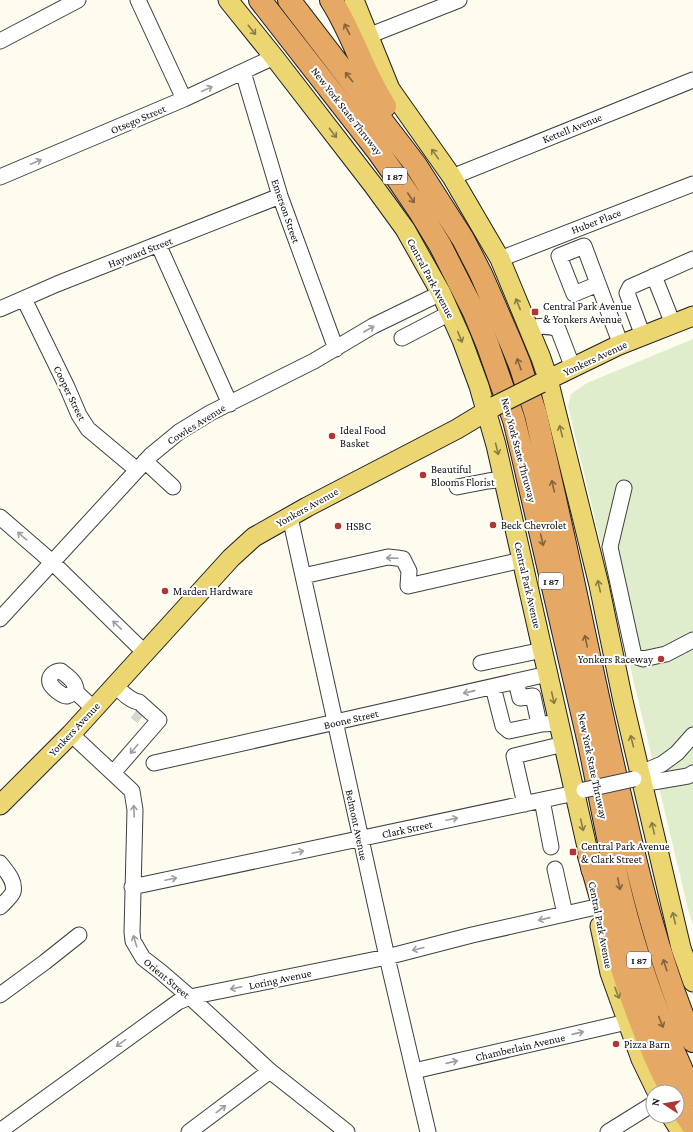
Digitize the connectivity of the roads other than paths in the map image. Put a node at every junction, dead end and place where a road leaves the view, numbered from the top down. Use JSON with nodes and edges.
{"nodes":[{"id":1,"x":78,"y":0,"type":"edge"},
{"id":2,"x":138,"y":0,"type":"edge"},
{"id":3,"x":228,"y":0,"type":"edge"},
{"id":4,"x":248,"y":0,"type":"edge"},
{"id":5,"x":260,"y":0,"type":"edge"},
{"id":6,"x":289,"y":0,"type":"edge"},
{"id":7,"x":331,"y":0,"type":"edge"},
{"id":8,"x":354,"y":0,"type":"edge"},
{"id":9,"x":459,"y":0,"type":"edge"},
{"id":10,"x":439,"y":4,"type":"edge"},
{"id":11,"x":368,"y":36,"type":"junction"},
{"id":12,"x":0,"y":41,"type":"edge"},
{"id":13,"x":274,"y":57,"type":"junction"},
{"id":14,"x":244,"y":72,"type":"junction"},
{"id":15,"x":319,"y":76,"type":"junction"},
{"id":16,"x":693,"y":80,"type":"edge"},
{"id":17,"x":184,"y":99,"type":"junction"},
{"id":18,"x":415,"y":164,"type":"junction"},
{"id":19,"x":0,"y":177,"type":"edge"},
{"id":20,"x":452,"y":177,"type":"junction"},
{"id":21,"x":693,"y":184,"type":"edge"},
{"id":22,"x":280,"y":196,"type":"junction"},
{"id":23,"x":158,"y":244,"type":"junction"},
{"id":24,"x":500,"y":259,"type":"junction"},
{"id":25,"x":693,"y":259,"type":"edge"},
{"id":26,"x":654,"y":276,"type":"junction"},
{"id":27,"x":598,"y":284,"type":"junction"},
{"id":28,"x":441,"y":293,"type":"junction"},
{"id":29,"x":24,"y":299,"type":"junction"},
{"id":30,"x":0,"y":309,"type":"edge"},
{"id":31,"x":450,"y":313,"type":"junction"},
{"id":32,"x":693,"y":316,"type":"edge"},
{"id":33,"x":673,"y":324,"type":"junction"},
{"id":34,"x":528,"y":328,"type":"junction"},
{"id":35,"x":642,"y":336,"type":"junction"},
{"id":36,"x":402,"y":338,"type":"dead end"},
{"id":37,"x":621,"y":345,"type":"junction"},
{"id":38,"x":336,"y":348,"type":"junction"},
{"id":39,"x":573,"y":368,"type":"junction"},
{"id":40,"x":544,"y":381,"type":"junction"},
{"id":41,"x":230,"y":404,"type":"junction"},
{"id":42,"x":490,"y":409,"type":"junction"},
{"id":43,"x":141,"y":465,"type":"junction"},
{"id":44,"x":504,"y":479,"type":"junction"},
{"id":45,"x":172,"y":487,"type":"dead end"},
{"id":46,"x":457,"y":487,"type":"dead end"},
{"id":47,"x":624,"y":488,"type":"dead end"},
{"id":48,"x":0,"y":517,"type":"edge"},
{"id":49,"x":290,"y":517,"type":"junction"},
{"id":50,"x":522,"y":560,"type":"junction"},
{"id":51,"x":52,"y":562,"type":"junction"},
{"id":52,"x":303,"y":576,"type":"junction"},
{"id":53,"x":0,"y":619,"type":"edge"},
{"id":54,"x":693,"y":640,"type":"edge"},
{"id":55,"x":543,"y":650,"type":"junction"},
{"id":56,"x":146,"y":651,"type":"junction"},
{"id":57,"x":481,"y":663,"type":"dead end"},
{"id":58,"x":548,"y":674,"type":"junction"},
{"id":59,"x":516,"y":681,"type":"junction"},
{"id":60,"x":114,"y":685,"type":"junction"},
{"id":61,"x":493,"y":687,"type":"junction"},
{"id":62,"x":76,"y":692,"type":"dead end"},
{"id":63,"x":94,"y":708,"type":"junction"},
{"id":64,"x":335,"y":722,"type":"junction"},
{"id":65,"x":559,"y":723,"type":"junction"},
{"id":66,"x":539,"y":724,"type":"junction"},
{"id":67,"x":71,"y":734,"type":"junction"},
{"id":68,"x":693,"y":735,"type":"edge"},
{"id":69,"x":564,"y":744,"type":"junction"},
{"id":70,"x":154,"y":763,"type":"dead end"},
{"id":71,"x":113,"y":773,"type":"junction"},
{"id":72,"x":693,"y":773,"type":"edge"},
{"id":73,"x":638,"y":779,"type":"junction"},
{"id":74,"x":579,"y":792,"type":"junction"},
{"id":75,"x":542,"y":800,"type":"junction"},
{"id":76,"x":525,"y":804,"type":"junction"},
{"id":77,"x":0,"y":806,"type":"edge"},
{"id":78,"x":360,"y":839,"type":"junction"},
{"id":79,"x":551,"y":846,"type":"dead end"},
{"id":80,"x":589,"y":856,"type":"junction"},
{"id":81,"x":0,"y":863,"type":"edge"},
{"id":82,"x":555,"y":869,"type":"dead end"},
{"id":83,"x":132,"y":886,"type":"junction"},
{"id":84,"x":0,"y":907,"type":"edge"},
{"id":85,"x":596,"y":907,"type":"junction"},
{"id":86,"x":565,"y":914,"type":"junction"},
{"id":87,"x":79,"y":935,"type":"dead end"},
{"id":88,"x":387,"y":957,"type":"junction"},
{"id":89,"x":693,"y":982,"type":"edge"},
{"id":90,"x":0,"y":995,"type":"edge"},
{"id":91,"x":190,"y":997,"type":"junction"},
{"id":92,"x":627,"y":1022,"type":"junction"},
{"id":93,"x":693,"y":1041,"type":"edge"},
{"id":94,"x":270,"y":1071,"type":"junction"},
{"id":95,"x":414,"y":1071,"type":"junction"},
{"id":96,"x":653,"y":1084,"type":"edge"},
{"id":97,"x":668,"y":1084,"type":"edge"},
{"id":98,"x":693,"y":1094,"type":"edge"},
{"id":99,"x":645,"y":1109,"type":"edge"},
{"id":100,"x":685,"y":1114,"type":"edge"},
{"id":101,"x":693,"y":1126,"type":"edge"},
{"id":102,"x":0,"y":1131,"type":"edge"},
{"id":103,"x":189,"y":1132,"type":"edge"},
{"id":104,"x":347,"y":1132,"type":"edge"},
{"id":105,"x":428,"y":1132,"type":"edge"},
{"id":106,"x":608,"y":1132,"type":"edge"}],
"edges":[{"from":1,"to":12,"type":"street"},
{"from":2,"to":17,"type":"street"},
{"from":3,"to":13,"type":"main road","name":"Central Park Avenue","one_way":true},
{"from":4,"to":15,"type":"highway"},
{"from":5,"to":15,"type":"highway","name":"New York State Thruway","number":"I 87"},
{"from":18,"to":6,"type":"highway","name":"New York State Thruway","number":"I 87","one_way":true},
{"from":18,"to":7,"type":"highway","one_way":true},
{"from":8,"to":11,"type":"main road"},
{"from":9,"to":10,"type":"street"},
{"from":10,"to":11,"type":"street"},
{"from":20,"to":11,"type":"main road","one_way":true},
{"from":13,"to":14,"type":"street","name":"Otsego Street"},
{"from":13,"to":28,"type":"main road","name":"Central Park Avenue","one_way":true},
{"from":17,"to":14,"type":"street","name":"Otsego Street","one_way":true},
{"from":14,"to":22,"type":"street","name":"Emerson Street"},
{"from":15,"to":98,"type":"highway","name":"New York State Thruway","number":"I 87","one_way":true},
{"from":16,"to":20,"type":"street","name":"Kettell Avenue"},
{"from":19,"to":17,"type":"street","name":"Otsego Street","one_way":true},
{"from":93,"to":18,"type":"highway","name":"New York State Thruway","number":"I 87","one_way":true},
{"from":20,"to":24,"type":"main road"},
{"from":21,"to":24,"type":"street","name":"Huber Place"},
{"from":22,"to":23,"type":"street","name":"Hayward Street"},
{"from":22,"to":38,"type":"street","name":"Emerson Street"},
{"from":23,"to":29,"type":"street","name":"Hayward Street"},
{"from":23,"to":41,"type":"street"},
{"from":34,"to":24,"type":"main road","one_way":true},
{"from":25,"to":26,"type":"street"},
{"from":26,"to":33,"type":"street"},
{"from":26,"to":35,"type":"street"},
{"from":27,"to":27,"type":"street"},
{"from":27,"to":37,"type":"street"},
{"from":28,"to":31,"type":"main road","name":"Central Park Avenue"},
{"from":38,"to":28,"type":"street","name":"Cowles Avenue","one_way":true},
{"from":29,"to":30,"type":"street","name":"Hayward Street"},
{"from":29,"to":43,"type":"street","name":"Cooper Street"},
{"from":31,"to":36,"type":"street"},
{"from":31,"to":42,"type":"main road","name":"Central Park Avenue","one_way":true},
{"from":32,"to":33,"type":"main road","name":"Yonkers Avenue"},
{"from":33,"to":35,"type":"main road","name":"Yonkers Avenue"},
{"from":34,"to":39,"type":"street"},
{"from":34,"to":40,"type":"main road"},
{"from":35,"to":37,"type":"main road","name":"Yonkers Avenue"},
{"from":37,"to":39,"type":"main road","name":"Yonkers Avenue"},
{"from":38,"to":41,"type":"street","name":"Cowles Avenue"},
{"from":39,"to":40,"type":"main road","name":"Yonkers Avenue"},
{"from":40,"to":42,"type":"main road","name":"Yonkers Avenue","bridge":true},
{"from":73,"to":40,"type":"main road","one_way":true},
{"from":41,"to":43,"type":"street","name":"Cowles Avenue"},
{"from":42,"to":44,"type":"main road","name":"Central Park Avenue","one_way":true},
{"from":42,"to":49,"type":"main road","name":"Yonkers Avenue"},
{"from":43,"to":45,"type":"street","name":"Cooper Street"},
{"from":43,"to":51,"type":"street","name":"Cowles Avenue"},
{"from":44,"to":46,"type":"street"},
{"from":44,"to":50,"type":"main road","name":"Central Park Avenue"},
{"from":47,"to":54,"type":"street"},
{"from":51,"to":48,"type":"street","one_way":true},
{"from":49,"to":52,"type":"street","name":"Belmont Avenue"},
{"from":49,"to":56,"type":"main road","name":"Yonkers Avenue"},
{"from":50,"to":52,"type":"street","one_way":true},
{"from":50,"to":55,"type":"main road","name":"Central Park Avenue"},
{"from":51,"to":53,"type":"street","name":"Cowles Avenue"},
{"from":56,"to":51,"type":"street","one_way":true},
{"from":52,"to":64,"type":"street","name":"Belmont Avenue"},
{"from":55,"to":57,"type":"street"},
{"from":55,"to":58,"type":"main road","name":"Central Park Avenue"},
{"from":56,"to":60,"type":"main road","name":"Yonkers Avenue"},
{"from":58,"to":59,"type":"street","name":"Boone Street"},
{"from":58,"to":65,"type":"main road","name":"Central Park Avenue","one_way":true},
{"from":59,"to":61,"type":"street","name":"Boone Street"},
{"from":59,"to":66,"type":"street"},
{"from":60,"to":63,"type":"main road","name":"Yonkers Avenue"},
{"from":60,"to":71,"type":"street","one_way":true},
{"from":61,"to":64,"type":"street","name":"Boone Street","one_way":true},
{"from":61,"to":66,"type":"street"},
{"from":62,"to":63,"type":"street"},
{"from":63,"to":67,"type":"main road","name":"Yonkers Avenue"},
{"from":64,"to":70,"type":"street","name":"Boone Street"},
{"from":64,"to":78,"type":"street","name":"Belmont Avenue"},
{"from":65,"to":66,"type":"street"},
{"from":65,"to":69,"type":"main road","name":"Central Park Avenue"},
{"from":67,"to":71,"type":"street","name":"Orient Street"},
{"from":67,"to":77,"type":"main road","name":"Yonkers Avenue"},
{"from":68,"to":73,"type":"street"},
{"from":69,"to":74,"type":"main road","name":"Central Park Avenue"},
{"from":69,"to":76,"type":"street"},
{"from":83,"to":71,"type":"street","name":"Orient Street","one_way":true},
{"from":72,"to":73,"type":"street"},
{"from":73,"to":74,"type":"street","name":"Clark Street","bridge":true},
{"from":89,"to":73,"type":"main road","one_way":true},
{"from":74,"to":75,"type":"street","name":"Clark Street"},
{"from":74,"to":80,"type":"main road","name":"Central Park Avenue","one_way":true},
{"from":75,"to":76,"type":"street","name":"Clark Street"},
{"from":75,"to":79,"type":"street"},
{"from":78,"to":76,"type":"street","name":"Clark Street","one_way":true},
{"from":83,"to":78,"type":"street","name":"Clark Street","one_way":true},
{"from":78,"to":88,"type":"street","name":"Belmont Avenue"},
{"from":80,"to":85,"type":"main road","name":"Central Park Avenue"},
{"from":80,"to":97,"type":"highway"},
{"from":81,"to":84,"type":"street"},
{"from":82,"to":86,"type":"street"},
{"from":91,"to":83,"type":"street","name":"Orient Street","one_way":true},
{"from":85,"to":86,"type":"street","name":"Loring Avenue"},
{"from":85,"to":92,"type":"main road","name":"Central Park Avenue","one_way":true},
{"from":86,"to":88,"type":"street","name":"Loring Avenue","one_way":true},
{"from":87,"to":90,"type":"street"},
{"from":88,"to":91,"type":"street","name":"Loring Avenue","one_way":true},
{"from":88,"to":95,"type":"street","name":"Belmont Avenue"},
{"from":91,"to":94,"type":"street","name":"Orient Street"},
{"from":91,"to":102,"type":"street","name":"Loring Avenue","one_way":true},
{"from":95,"to":92,"type":"street","name":"Chamberlain Avenue","one_way":true},
{"from":92,"to":96,"type":"main road","name":"Central Park Avenue"},
{"from":103,"to":94,"type":"street","one_way":true},
{"from":94,"to":104,"type":"street","name":"Orient Street"},
{"from":95,"to":105,"type":"street","name":"Belmont Avenue"},
{"from":99,"to":106,"type":"street"},
{"from":100,"to":101,"type":"highway"}]}
